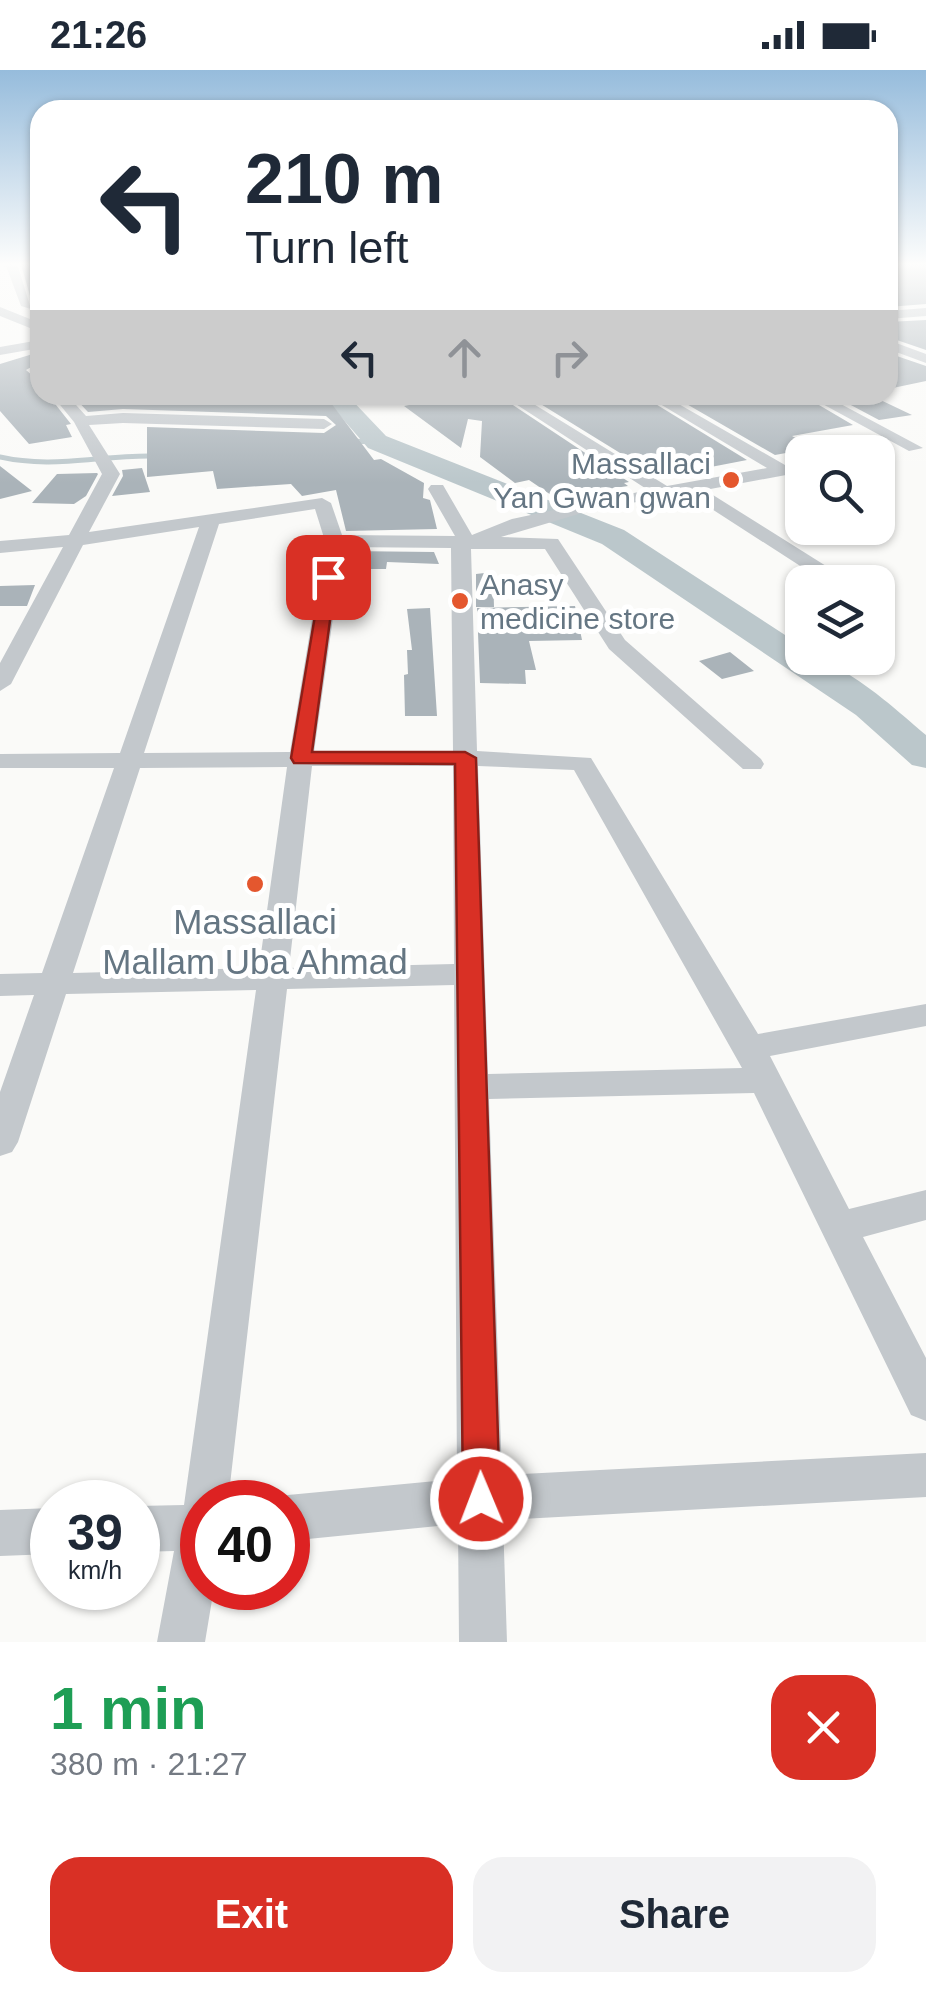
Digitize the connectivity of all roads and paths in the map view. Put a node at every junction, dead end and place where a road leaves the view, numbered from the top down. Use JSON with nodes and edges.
{"nodes":[{"id":1,"x":30,"y":346,"type":"edge"},
{"id":2,"x":898,"y":348,"type":"edge"},
{"id":3,"x":0,"y":351,"type":"edge"},
{"id":4,"x":926,"y":359,"type":"edge"},
{"id":5,"x":68,"y":405,"type":"edge"},
{"id":6,"x":525,"y":405,"type":"edge"},
{"id":7,"x":669,"y":405,"type":"edge"},
{"id":8,"x":834,"y":405,"type":"edge"},
{"id":9,"x":82,"y":421,"type":"junction"},
{"id":10,"x":324,"y":424,"type":"dead end"},
{"id":11,"x":921,"y":447,"type":"edge"},
{"id":12,"x":895,"y":451,"type":"edge"},
{"id":13,"x":782,"y":470,"type":"junction"},
{"id":14,"x":785,"y":470,"type":"edge"},
{"id":15,"x":689,"y":488,"type":"junction"},
{"id":16,"x":437,"y":489,"type":"dead end"},
{"id":17,"x":664,"y":492,"type":"junction"},
{"id":18,"x":214,"y":511,"type":"junction"},
{"id":19,"x":76,"y":540,"type":"junction"},
{"id":20,"x":466,"y":540,"type":"junction"},
{"id":21,"x":334,"y":541,"type":"junction"},
{"id":22,"x":0,"y":547,"type":"edge"},
{"id":23,"x":811,"y":565,"type":"edge"},
{"id":24,"x":0,"y":684,"type":"edge"},
{"id":25,"x":301,"y":758,"type":"junction"},
{"id":26,"x":465,"y":758,"type":"junction"},
{"id":27,"x":130,"y":759,"type":"junction"},
{"id":28,"x":0,"y":761,"type":"edge"},
{"id":29,"x":752,"y":764,"type":"dead end"},
{"id":30,"x":471,"y":974,"type":"junction"},
{"id":31,"x":276,"y":978,"type":"junction"},
{"id":32,"x":54,"y":983,"type":"junction"},
{"id":33,"x":0,"y":985,"type":"edge"},
{"id":34,"x":926,"y":1014,"type":"edge"},
{"id":35,"x":749,"y":1048,"type":"junction"},
{"id":36,"x":764,"y":1080,"type":"junction"},
{"id":37,"x":473,"y":1086,"type":"junction"},
{"id":38,"x":0,"y":1142,"type":"edge"},
{"id":39,"x":926,"y":1205,"type":"edge"},
{"id":40,"x":838,"y":1228,"type":"junction"},
{"id":41,"x":926,"y":1401,"type":"edge"},
{"id":42,"x":926,"y":1475,"type":"edge"},
{"id":43,"x":208,"y":1480,"type":"edge"},
{"id":44,"x":481,"y":1499,"type":"junction"},
{"id":45,"x":310,"y":1516,"type":"edge"},
{"id":46,"x":30,"y":1532,"type":"edge"},
{"id":47,"x":0,"y":1533,"type":"edge"},
{"id":48,"x":187,"y":1610,"type":"edge"},
{"id":49,"x":181,"y":1642,"type":"edge"},
{"id":50,"x":482,"y":1642,"type":"edge"}],
"edges":[{"from":1,"to":3,"type":"street"},
{"from":2,"to":4,"type":"street"},
{"from":5,"to":9,"type":"street"},
{"from":6,"to":17,"type":"street"},
{"from":7,"to":13,"type":"street"},
{"from":8,"to":11,"type":"street"},
{"from":9,"to":10,"type":"street"},
{"from":9,"to":19,"type":"street"},
{"from":11,"to":12,"type":"street"},
{"from":13,"to":14,"type":"street"},
{"from":13,"to":15,"type":"street"},
{"from":15,"to":17,"type":"street"},
{"from":15,"to":23,"type":"street"},
{"from":16,"to":20,"type":"street"},
{"from":17,"to":20,"type":"street"},
{"from":18,"to":19,"type":"street"},
{"from":18,"to":21,"type":"street"},
{"from":18,"to":27,"type":"street"},
{"from":19,"to":22,"type":"street"},
{"from":19,"to":24,"type":"street"},
{"from":20,"to":21,"type":"street"},
{"from":20,"to":26,"type":"street"},
{"from":20,"to":29,"type":"street"},
{"from":21,"to":25,"type":"street"},
{"from":25,"to":26,"type":"street"},
{"from":25,"to":27,"type":"street"},
{"from":25,"to":31,"type":"street"},
{"from":26,"to":30,"type":"street"},
{"from":26,"to":35,"type":"street"},
{"from":27,"to":28,"type":"street"},
{"from":27,"to":32,"type":"street"},
{"from":30,"to":31,"type":"street"},
{"from":30,"to":37,"type":"street"},
{"from":31,"to":32,"type":"street"},
{"from":31,"to":43,"type":"street"},
{"from":32,"to":33,"type":"street"},
{"from":32,"to":38,"type":"street"},
{"from":34,"to":35,"type":"street"},
{"from":35,"to":36,"type":"street"},
{"from":36,"to":37,"type":"street"},
{"from":36,"to":40,"type":"street"},
{"from":37,"to":44,"type":"street"},
{"from":39,"to":40,"type":"street"},
{"from":40,"to":41,"type":"street"},
{"from":42,"to":44,"type":"street"},
{"from":44,"to":45,"type":"street"},
{"from":44,"to":50,"type":"street"},
{"from":46,"to":47,"type":"street"},
{"from":48,"to":49,"type":"street"}]}
